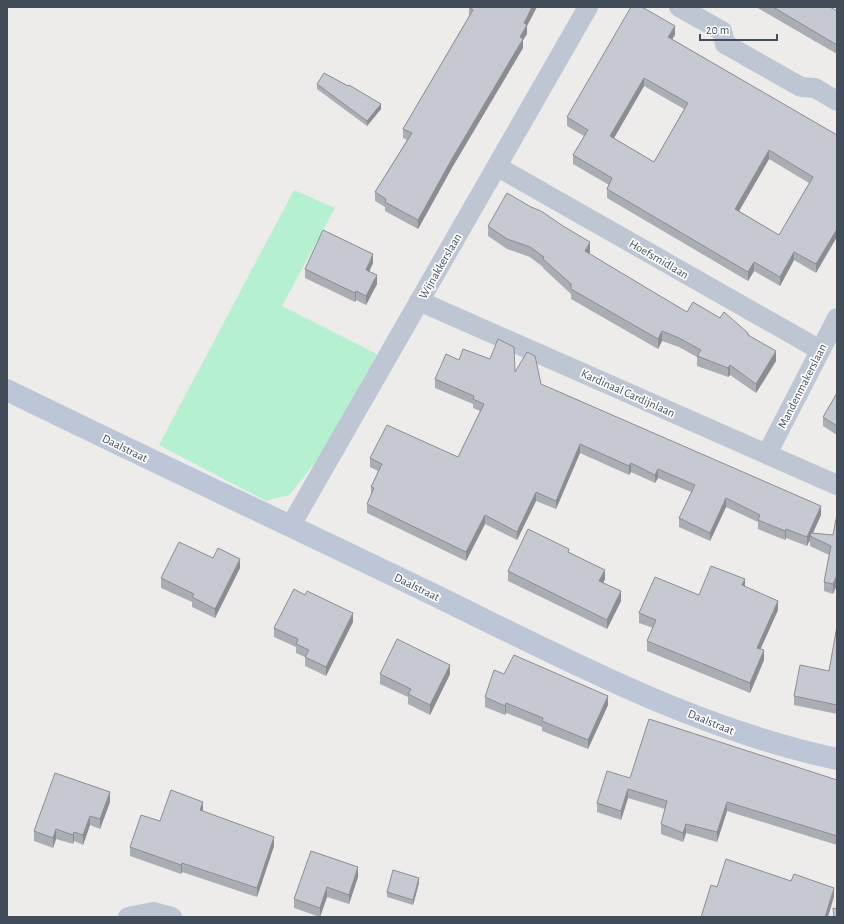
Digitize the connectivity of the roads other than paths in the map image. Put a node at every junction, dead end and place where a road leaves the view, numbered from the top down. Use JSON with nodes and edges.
{"nodes":[{"id":1,"x":588,"y":7,"type":"edge"},
{"id":2,"x":679,"y":7,"type":"edge"},
{"id":3,"x":837,"y":101,"type":"edge"},
{"id":4,"x":498,"y":168,"type":"junction"},
{"id":5,"x":419,"y":301,"type":"junction"},
{"id":6,"x":837,"y":318,"type":"edge"},
{"id":7,"x":820,"y":350,"type":"junction"},
{"id":8,"x":7,"y":390,"type":"edge"},
{"id":9,"x":768,"y":454,"type":"junction"},
{"id":10,"x":837,"y":485,"type":"edge"},
{"id":11,"x":291,"y":525,"type":"junction"},
{"id":12,"x":837,"y":759,"type":"edge"},
{"id":13,"x":128,"y":917,"type":"edge"},
{"id":14,"x":172,"y":917,"type":"edge"}],
"edges":[{"from":1,"to":4,"type":"street","name":"Wijnakkerslaan"},
{"from":2,"to":3,"type":"street"},
{"from":4,"to":5,"type":"street","name":"Wijnakkerslaan"},
{"from":4,"to":7,"type":"street","name":"Hoefsmidlaan"},
{"from":5,"to":9,"type":"street","name":"Kardinaal Cardijnlaan"},
{"from":5,"to":11,"type":"street","name":"Wijnakkerslaan"},
{"from":6,"to":7,"type":"street","name":"Mandenmakerslaan"},
{"from":7,"to":9,"type":"street","name":"Mandenmakerslaan"},
{"from":8,"to":11,"type":"street","name":"Daalstraat"},
{"from":9,"to":10,"type":"street","name":"Kardinaal Cardijnlaan"},
{"from":11,"to":12,"type":"street","name":"Daalstraat"},
{"from":13,"to":14,"type":"street"}]}
